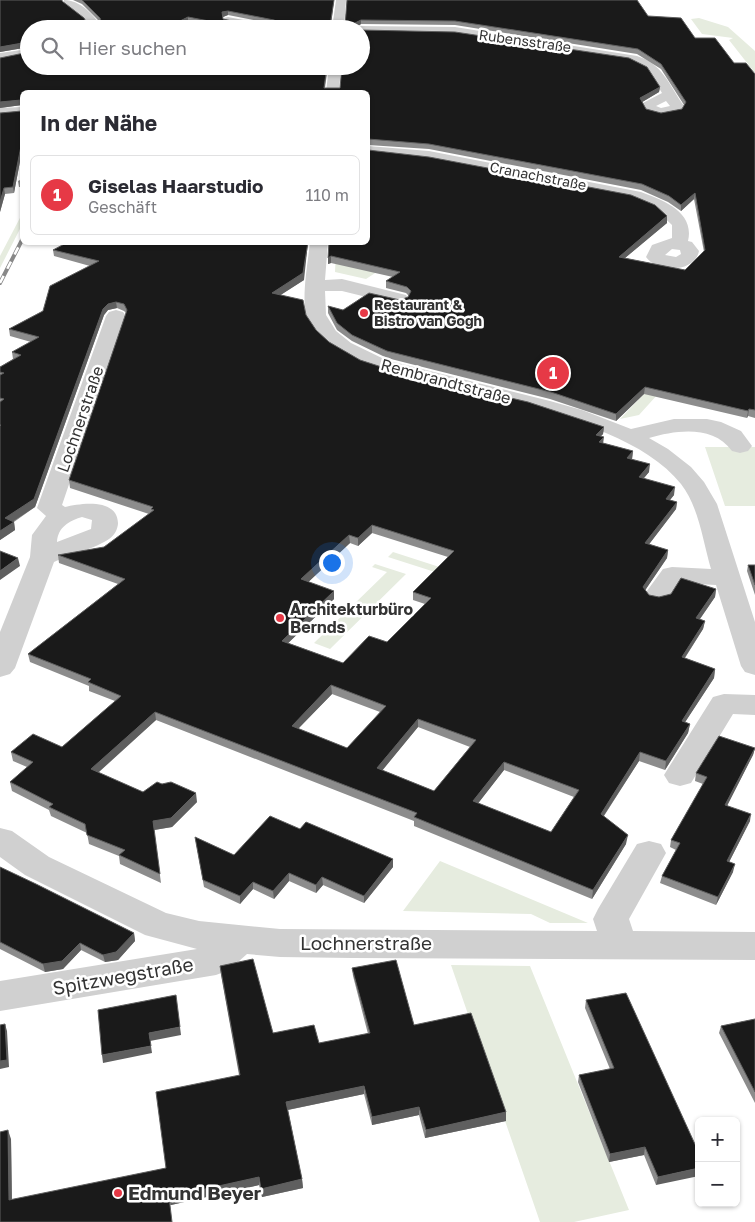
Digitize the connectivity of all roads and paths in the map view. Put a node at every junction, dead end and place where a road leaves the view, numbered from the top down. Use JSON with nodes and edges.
{"nodes":[{"id":1,"x":341,"y":0,"type":"edge"},
{"id":2,"x":68,"y":2,"type":"dead end"},
{"id":3,"x":92,"y":20,"type":"edge"},
{"id":4,"x":339,"y":20,"type":"edge"},
{"id":5,"x":370,"y":29,"type":"edge"},
{"id":6,"x":20,"y":53,"type":"edge"},
{"id":7,"x":2,"y":54,"type":"edge"},
{"id":8,"x":334,"y":75,"type":"edge"},
{"id":9,"x":333,"y":90,"type":"edge"},
{"id":10,"x":669,"y":95,"type":"dead end"},
{"id":11,"x":20,"y":111,"type":"edge"},
{"id":12,"x":0,"y":112,"type":"edge"},
{"id":13,"x":370,"y":150,"type":"edge"},
{"id":14,"x":679,"y":243,"type":"dead end"},
{"id":15,"x":319,"y":245,"type":"edge"},
{"id":16,"x":317,"y":286,"type":"junction"},
{"id":17,"x":399,"y":299,"type":"edge"},
{"id":18,"x":116,"y":316,"type":"dead end"},
{"id":19,"x":632,"y":436,"type":"junction"},
{"id":20,"x":740,"y":446,"type":"dead end"},
{"id":21,"x":62,"y":515,"type":"junction"},
{"id":22,"x":43,"y":557,"type":"junction"},
{"id":23,"x":727,"y":578,"type":"junction"},
{"id":24,"x":658,"y":595,"type":"edge"},
{"id":25,"x":755,"y":666,"type":"edge"},
{"id":26,"x":0,"y":668,"type":"edge"},
{"id":27,"x":755,"y":705,"type":"edge"},
{"id":28,"x":680,"y":776,"type":"dead end"},
{"id":29,"x":0,"y":840,"type":"edge"},
{"id":30,"x":649,"y":853,"type":"dead end"},
{"id":31,"x":239,"y":940,"type":"junction"},
{"id":32,"x":619,"y":945,"type":"junction"},
{"id":33,"x":755,"y":946,"type":"edge"},
{"id":34,"x":0,"y":996,"type":"edge"}],
"edges":[{"from":1,"to":4,"type":"street"},
{"from":2,"to":3,"type":"street"},
{"from":5,"to":10,"type":"street","name":"Rubensstraße"},
{"from":6,"to":7,"type":"street"},
{"from":8,"to":9,"type":"street"},
{"from":11,"to":12,"type":"street"},
{"from":13,"to":14,"type":"street","name":"Cranachstraße"},
{"from":15,"to":16,"type":"street","name":"Rembrandtstraße"},
{"from":16,"to":17,"type":"street"},
{"from":16,"to":19,"type":"street","name":"Rembrandtstraße"},
{"from":18,"to":21,"type":"street","name":"Lochnerstraße"},
{"from":19,"to":20,"type":"street"},
{"from":19,"to":23,"type":"street","name":"Rembrandtstraße"},
{"from":21,"to":22,"type":"street"},
{"from":21,"to":22,"type":"street"},
{"from":22,"to":26,"type":"street"},
{"from":23,"to":24,"type":"street"},
{"from":23,"to":25,"type":"street","name":"Rembrandtstraße"},
{"from":27,"to":28,"type":"street"},
{"from":29,"to":31,"type":"street","name":"Lochnerstraße"},
{"from":30,"to":32,"type":"street"},
{"from":31,"to":32,"type":"street","name":"Lochnerstraße"},
{"from":31,"to":34,"type":"street","name":"Spitzwegstraße"},
{"from":32,"to":33,"type":"street","name":"Lochnerstraße"}]}
